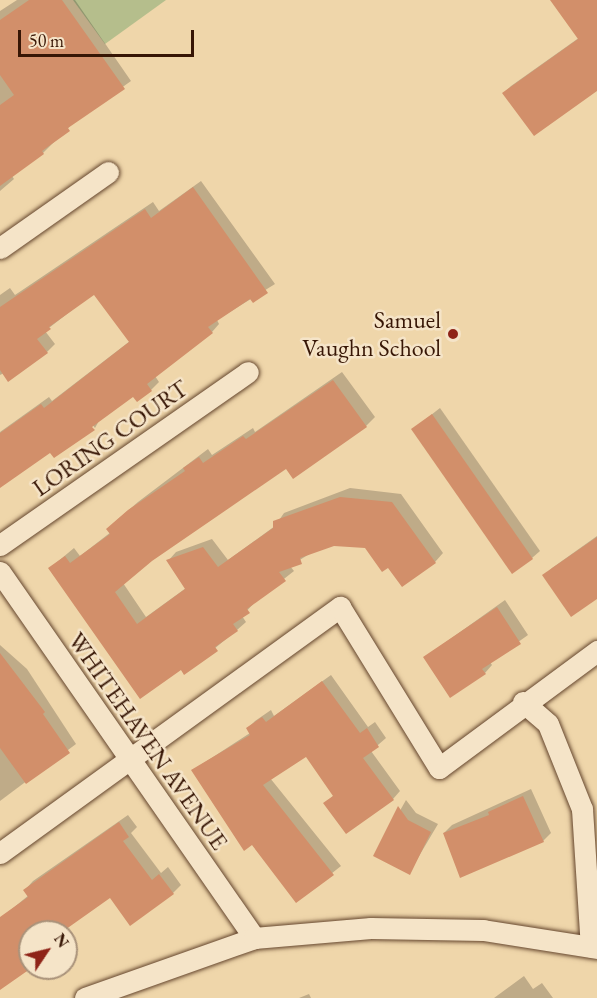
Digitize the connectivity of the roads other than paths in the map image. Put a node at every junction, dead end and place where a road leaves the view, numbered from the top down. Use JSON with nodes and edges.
{"nodes":[{"id":1,"x":108,"y":172,"type":"dead end"},
{"id":2,"x":0,"y":248,"type":"edge"},
{"id":3,"x":248,"y":372,"type":"dead end"},
{"id":4,"x":0,"y":545,"type":"edge"},
{"id":5,"x":0,"y":572,"type":"edge"},
{"id":6,"x":597,"y":651,"type":"edge"},
{"id":7,"x":523,"y":702,"type":"junction"},
{"id":8,"x":130,"y":759,"type":"junction"},
{"id":9,"x":0,"y":853,"type":"edge"},
{"id":10,"x":254,"y":938,"type":"junction"},
{"id":11,"x":594,"y":947,"type":"edge"},
{"id":12,"x":85,"y":998,"type":"edge"}],
"edges":[{"from":1,"to":2,"type":"street"},
{"from":3,"to":4,"type":"street","name":"LORING COURT"},
{"from":5,"to":8,"type":"street","name":"WHITEHAVEN AVENUE"},
{"from":6,"to":7,"type":"street"},
{"from":7,"to":8,"type":"street"},
{"from":7,"to":11,"type":"street"},
{"from":8,"to":9,"type":"street"},
{"from":8,"to":10,"type":"street","name":"WHITEHAVEN AVENUE"},
{"from":10,"to":11,"type":"street"},
{"from":10,"to":12,"type":"street"}]}
